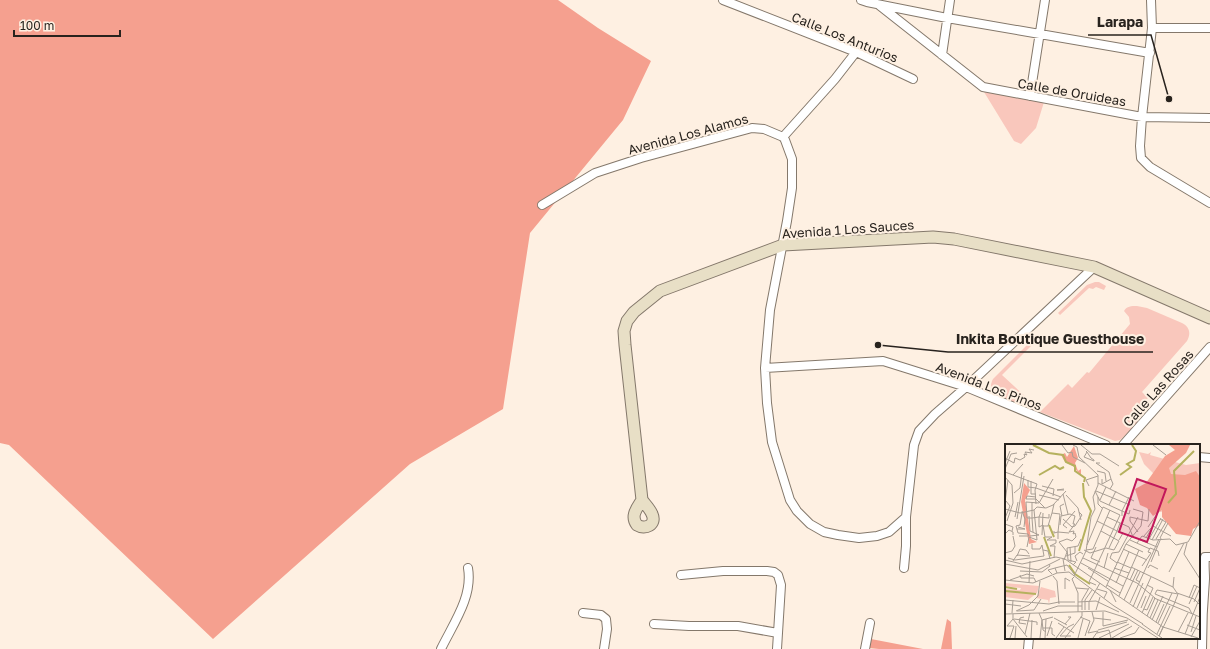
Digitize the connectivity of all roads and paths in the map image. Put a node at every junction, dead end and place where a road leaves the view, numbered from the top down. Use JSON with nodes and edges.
{"nodes":[{"id":1,"x":723,"y":0,"type":"edge"},
{"id":2,"x":861,"y":0,"type":"edge"},
{"id":3,"x":950,"y":0,"type":"edge"},
{"id":4,"x":1045,"y":0,"type":"edge"},
{"id":5,"x":1151,"y":0,"type":"edge"},
{"id":6,"x":879,"y":5,"type":"junction"},
{"id":7,"x":947,"y":18,"type":"junction"},
{"id":8,"x":1152,"y":28,"type":"junction"},
{"id":9,"x":1210,"y":28,"type":"edge"},
{"id":10,"x":1040,"y":33,"type":"junction"},
{"id":11,"x":856,"y":52,"type":"junction"},
{"id":12,"x":1150,"y":53,"type":"junction"},
{"id":13,"x":942,"y":55,"type":"junction"},
{"id":14,"x":913,"y":80,"type":"dead end"},
{"id":15,"x":1030,"y":96,"type":"junction"},
{"id":16,"x":1142,"y":117,"type":"junction"},
{"id":17,"x":1210,"y":118,"type":"edge"},
{"id":18,"x":783,"y":137,"type":"junction"},
{"id":19,"x":1210,"y":203,"type":"edge"},
{"id":20,"x":542,"y":205,"type":"dead end"},
{"id":21,"x":783,"y":245,"type":"junction"},
{"id":22,"x":1094,"y":268,"type":"junction"},
{"id":23,"x":1210,"y":318,"type":"edge"},
{"id":24,"x":1210,"y":347,"type":"edge"},
{"id":25,"x":765,"y":368,"type":"junction"},
{"id":26,"x":966,"y":387,"type":"junction"},
{"id":27,"x":1104,"y":444,"type":"edge"},
{"id":28,"x":1124,"y":444,"type":"edge"},
{"id":29,"x":642,"y":500,"type":"dead end"},
{"id":30,"x":906,"y":517,"type":"junction"},
{"id":31,"x":1205,"y":556,"type":"edge"},
{"id":32,"x":468,"y":568,"type":"dead end"},
{"id":33,"x":904,"y":568,"type":"dead end"},
{"id":34,"x":681,"y":575,"type":"dead end"},
{"id":35,"x":582,"y":613,"type":"dead end"},
{"id":36,"x":870,"y":623,"type":"dead end"},
{"id":37,"x":654,"y":624,"type":"dead end"},
{"id":38,"x":778,"y":633,"type":"junction"},
{"id":39,"x":1029,"y":639,"type":"edge"},
{"id":40,"x":441,"y":649,"type":"edge"},
{"id":41,"x":604,"y":649,"type":"edge"},
{"id":42,"x":777,"y":649,"type":"edge"},
{"id":43,"x":865,"y":649,"type":"edge"},
{"id":44,"x":1028,"y":649,"type":"edge"},
{"id":45,"x":1202,"y":649,"type":"edge"}],
"edges":[{"from":1,"to":11,"type":"street","name":"Calle Los Anturios"},
{"from":2,"to":6,"type":"street"},
{"from":3,"to":7,"type":"street"},
{"from":4,"to":10,"type":"street"},
{"from":5,"to":8,"type":"street"},
{"from":6,"to":7,"type":"street"},
{"from":6,"to":13,"type":"street","name":"Calle de Oruideas"},
{"from":7,"to":10,"type":"street"},
{"from":7,"to":13,"type":"street"},
{"from":8,"to":9,"type":"street"},
{"from":8,"to":12,"type":"street"},
{"from":10,"to":12,"type":"street"},
{"from":10,"to":15,"type":"street"},
{"from":11,"to":14,"type":"street","name":"Calle Los Anturios"},
{"from":11,"to":18,"type":"street"},
{"from":12,"to":16,"type":"street"},
{"from":13,"to":15,"type":"street","name":"Calle de Oruideas"},
{"from":15,"to":16,"type":"street","name":"Calle de Oruideas"},
{"from":16,"to":17,"type":"street","name":"Calle de Oruideas"},
{"from":16,"to":19,"type":"street"},
{"from":18,"to":20,"type":"street","name":"Avenida Los Alamos"},
{"from":18,"to":21,"type":"street"},
{"from":21,"to":22,"type":"street","name":"Avenida 1 Los Sauces"},
{"from":21,"to":25,"type":"street"},
{"from":21,"to":29,"type":"street","name":"Avenida 1 Los Sauces"},
{"from":22,"to":23,"type":"street","name":"Avenida 1 Los Sauces"},
{"from":22,"to":26,"type":"street"},
{"from":24,"to":28,"type":"street","name":"Calle Las Rosas"},
{"from":25,"to":26,"type":"street","name":"Avenida Los Pinos"},
{"from":25,"to":30,"type":"street"},
{"from":26,"to":27,"type":"street","name":"Avenida Los Pinos"},
{"from":26,"to":30,"type":"street"},
{"from":30,"to":33,"type":"street"},
{"from":31,"to":45,"type":"street"},
{"from":32,"to":40,"type":"street"},
{"from":34,"to":38,"type":"street"},
{"from":35,"to":41,"type":"street"},
{"from":36,"to":43,"type":"street"},
{"from":37,"to":38,"type":"street"},
{"from":38,"to":42,"type":"street"},
{"from":39,"to":44,"type":"street"}]}
